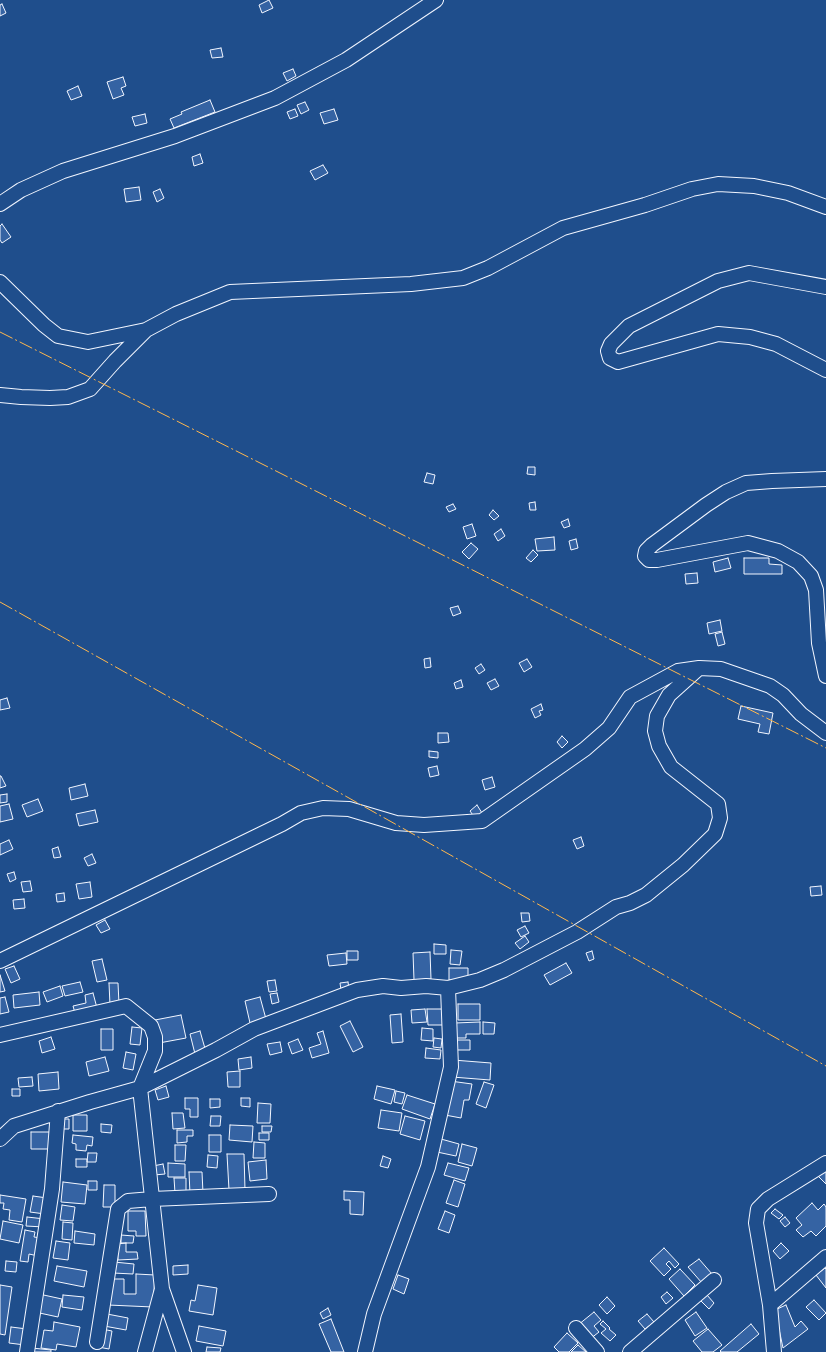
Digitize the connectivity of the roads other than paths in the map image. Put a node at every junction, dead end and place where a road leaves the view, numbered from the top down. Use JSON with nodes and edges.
{"nodes":[{"id":1,"x":436,"y":0,"type":"edge"},
{"id":2,"x":0,"y":204,"type":"edge"},
{"id":3,"x":826,"y":207,"type":"edge"},
{"id":4,"x":0,"y":282,"type":"edge"},
{"id":5,"x":826,"y":287,"type":"edge"},
{"id":6,"x":146,"y":330,"type":"junction"},
{"id":7,"x":826,"y":370,"type":"edge"},
{"id":8,"x":0,"y":394,"type":"edge"},
{"id":9,"x":826,"y":479,"type":"edge"},
{"id":10,"x":699,"y":668,"type":"junction"},
{"id":11,"x":826,"y":676,"type":"edge"},
{"id":12,"x":826,"y":733,"type":"edge"},
{"id":13,"x":0,"y":961,"type":"edge"},
{"id":14,"x":448,"y":988,"type":"junction"},
{"id":15,"x":0,"y":1035,"type":"edge"},
{"id":16,"x":140,"y":1088,"type":"junction"},
{"id":17,"x":58,"y":1112,"type":"junction"},
{"id":18,"x":0,"y":1139,"type":"edge"},
{"id":19,"x":826,"y":1163,"type":"edge"},
{"id":20,"x":269,"y":1194,"type":"dead end"},
{"id":21,"x":152,"y":1199,"type":"junction"},
{"id":22,"x":826,"y":1257,"type":"edge"},
{"id":23,"x":714,"y":1280,"type":"dead end"},
{"id":24,"x":162,"y":1289,"type":"junction"},
{"id":25,"x":770,"y":1305,"type":"junction"},
{"id":26,"x":576,"y":1328,"type":"dead end"},
{"id":27,"x":97,"y":1342,"type":"dead end"},
{"id":28,"x":27,"y":1352,"type":"edge"},
{"id":29,"x":145,"y":1352,"type":"edge"},
{"id":30,"x":184,"y":1352,"type":"edge"},
{"id":31,"x":365,"y":1352,"type":"edge"},
{"id":32,"x":597,"y":1352,"type":"edge"},
{"id":33,"x":630,"y":1352,"type":"edge"},
{"id":34,"x":774,"y":1352,"type":"edge"}],
"edges":[{"from":1,"to":2,"type":"street"},
{"from":3,"to":6,"type":"street"},
{"from":4,"to":6,"type":"street"},
{"from":5,"to":7,"type":"street"},
{"from":6,"to":8,"type":"street"},
{"from":9,"to":11,"type":"street"},
{"from":10,"to":12,"type":"street"},
{"from":10,"to":13,"type":"street"},
{"from":10,"to":14,"type":"street"},
{"from":14,"to":16,"type":"street"},
{"from":14,"to":31,"type":"street"},
{"from":15,"to":16,"type":"street"},
{"from":16,"to":17,"type":"street"},
{"from":16,"to":21,"type":"street"},
{"from":17,"to":18,"type":"street"},
{"from":17,"to":28,"type":"street"},
{"from":19,"to":25,"type":"street"},
{"from":20,"to":21,"type":"street"},
{"from":21,"to":24,"type":"street"},
{"from":21,"to":27,"type":"street"},
{"from":22,"to":25,"type":"street"},
{"from":23,"to":33,"type":"street"},
{"from":24,"to":29,"type":"street"},
{"from":24,"to":30,"type":"street"},
{"from":25,"to":34,"type":"street"},
{"from":26,"to":32,"type":"street"}]}
